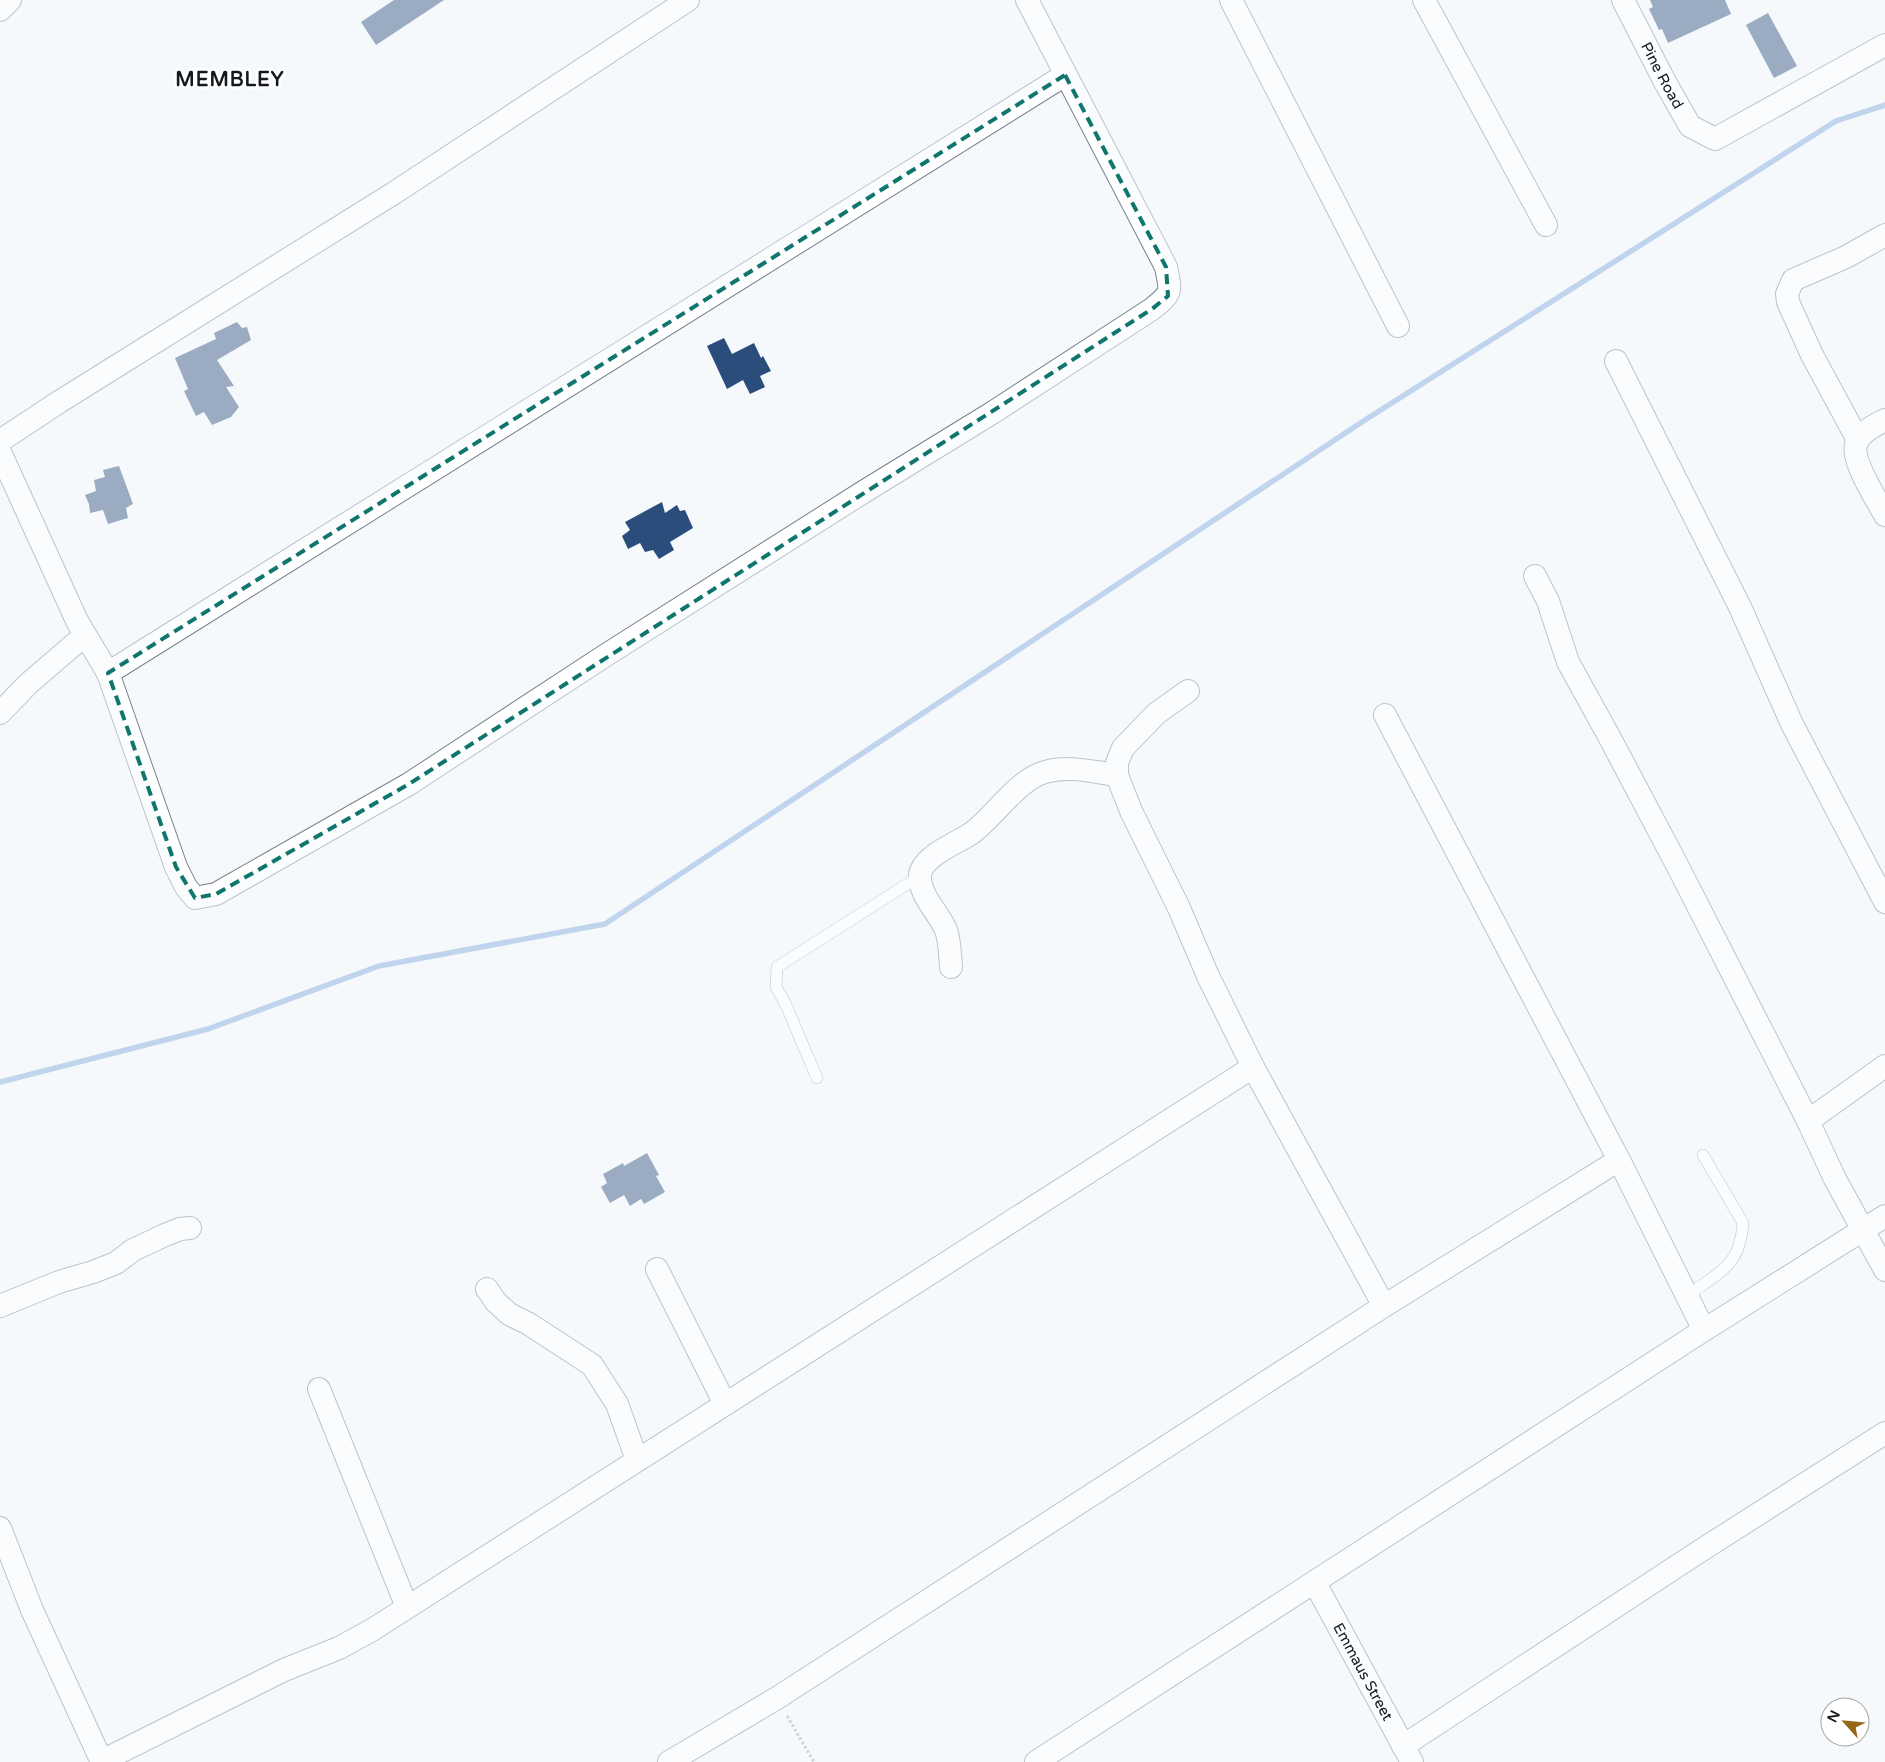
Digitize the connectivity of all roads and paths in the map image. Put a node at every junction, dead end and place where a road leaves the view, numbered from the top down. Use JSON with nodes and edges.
{"nodes":[{"id":1,"x":10,"y":0,"type":"edge"},
{"id":2,"x":688,"y":0,"type":"edge"},
{"id":3,"x":1027,"y":0,"type":"edge"},
{"id":4,"x":1231,"y":0,"type":"edge"},
{"id":5,"x":1424,"y":0,"type":"edge"},
{"id":6,"x":1624,"y":0,"type":"edge"},
{"id":7,"x":0,"y":10,"type":"edge"},
{"id":8,"x":1885,"y":45,"type":"edge"},
{"id":9,"x":1065,"y":75,"type":"junction"},
{"id":10,"x":1546,"y":225,"type":"dead end"},
{"id":11,"x":1885,"y":235,"type":"edge"},
{"id":12,"x":1398,"y":326,"type":"dead end"},
{"id":13,"x":1616,"y":361,"type":"dead end"},
{"id":14,"x":1885,"y":420,"type":"edge"},
{"id":15,"x":1858,"y":440,"type":"junction"},
{"id":16,"x":0,"y":441,"type":"edge"},
{"id":17,"x":0,"y":452,"type":"edge"},
{"id":18,"x":1885,"y":515,"type":"edge"},
{"id":19,"x":1534,"y":576,"type":"dead end"},
{"id":20,"x":85,"y":635,"type":"junction"},
{"id":21,"x":108,"y":674,"type":"junction"},
{"id":22,"x":1188,"y":691,"type":"dead end"},
{"id":23,"x":0,"y":713,"type":"edge"},
{"id":24,"x":1385,"y":715,"type":"dead end"},
{"id":25,"x":1117,"y":775,"type":"junction"},
{"id":26,"x":1879,"y":874,"type":"edge"},
{"id":27,"x":920,"y":876,"type":"junction"},
{"id":28,"x":1885,"y":902,"type":"edge"},
{"id":29,"x":951,"y":968,"type":"dead end"},
{"id":30,"x":1885,"y":1066,"type":"edge"},
{"id":31,"x":1253,"y":1067,"type":"junction"},
{"id":32,"x":817,"y":1078,"type":"dead end"},
{"id":33,"x":1808,"y":1121,"type":"junction"},
{"id":34,"x":1703,"y":1155,"type":"dead end"},
{"id":35,"x":1619,"y":1160,"type":"junction"},
{"id":36,"x":1885,"y":1216,"type":"edge"},
{"id":37,"x":190,"y":1228,"type":"dead end"},
{"id":38,"x":1863,"y":1230,"type":"junction"},
{"id":39,"x":657,"y":1269,"type":"dead end"},
{"id":40,"x":1885,"y":1270,"type":"edge"},
{"id":41,"x":488,"y":1289,"type":"dead end"},
{"id":42,"x":1687,"y":1296,"type":"junction"},
{"id":43,"x":0,"y":1306,"type":"edge"},
{"id":44,"x":1384,"y":1306,"type":"junction"},
{"id":45,"x":1704,"y":1330,"type":"junction"},
{"id":46,"x":319,"y":1390,"type":"dead end"},
{"id":47,"x":725,"y":1404,"type":"junction"},
{"id":48,"x":1885,"y":1433,"type":"edge"},
{"id":49,"x":637,"y":1460,"type":"junction"},
{"id":50,"x":0,"y":1528,"type":"edge"},
{"id":51,"x":1315,"y":1583,"type":"junction"},
{"id":52,"x":407,"y":1607,"type":"junction"},
{"id":53,"x":777,"y":1698,"type":"junction"},
{"id":54,"x":1407,"y":1754,"type":"edge"},
{"id":55,"x":102,"y":1762,"type":"edge"},
{"id":56,"x":669,"y":1762,"type":"edge"},
{"id":57,"x":814,"y":1762,"type":"edge"},
{"id":58,"x":1036,"y":1762,"type":"edge"}],
"edges":[{"from":1,"to":7,"type":"street"},
{"from":2,"to":16,"type":"street"},
{"from":3,"to":9,"type":"street"},
{"from":4,"to":12,"type":"street"},
{"from":5,"to":10,"type":"street"},
{"from":6,"to":8,"type":"street","name":"Pine Road"},
{"from":9,"to":21,"type":"street"},
{"from":9,"to":21,"type":"street"},
{"from":11,"to":15,"type":"street"},
{"from":13,"to":26,"type":"street"},
{"from":14,"to":15,"type":"street"},
{"from":15,"to":18,"type":"street"},
{"from":17,"to":20,"type":"street"},
{"from":19,"to":33,"type":"street"},
{"from":20,"to":21,"type":"street"},
{"from":20,"to":23,"type":"street"},
{"from":22,"to":25,"type":"street"},
{"from":24,"to":35,"type":"street"},
{"from":25,"to":27,"type":"street"},
{"from":25,"to":31,"type":"street"},
{"from":26,"to":28,"type":"street"},
{"from":27,"to":29,"type":"street"},
{"from":27,"to":32,"type":"lane"},
{"from":30,"to":33,"type":"street"},
{"from":31,"to":44,"type":"street"},
{"from":31,"to":47,"type":"street"},
{"from":33,"to":38,"type":"street"},
{"from":34,"to":42,"type":"lane"},
{"from":35,"to":42,"type":"street"},
{"from":35,"to":44,"type":"street"},
{"from":36,"to":38,"type":"street"},
{"from":37,"to":43,"type":"street"},
{"from":38,"to":40,"type":"street"},
{"from":38,"to":45,"type":"street"},
{"from":39,"to":47,"type":"street"},
{"from":41,"to":49,"type":"street"},
{"from":42,"to":45,"type":"street"},
{"from":44,"to":53,"type":"street"},
{"from":45,"to":51,"type":"street"},
{"from":46,"to":52,"type":"street"},
{"from":47,"to":49,"type":"street"},
{"from":48,"to":54,"type":"street"},
{"from":49,"to":52,"type":"street"},
{"from":50,"to":55,"type":"street"},
{"from":51,"to":54,"type":"street","name":"Emmaus Street"},
{"from":51,"to":58,"type":"street"},
{"from":52,"to":55,"type":"street"},
{"from":53,"to":56,"type":"street"},
{"from":53,"to":57,"type":"path"}]}
